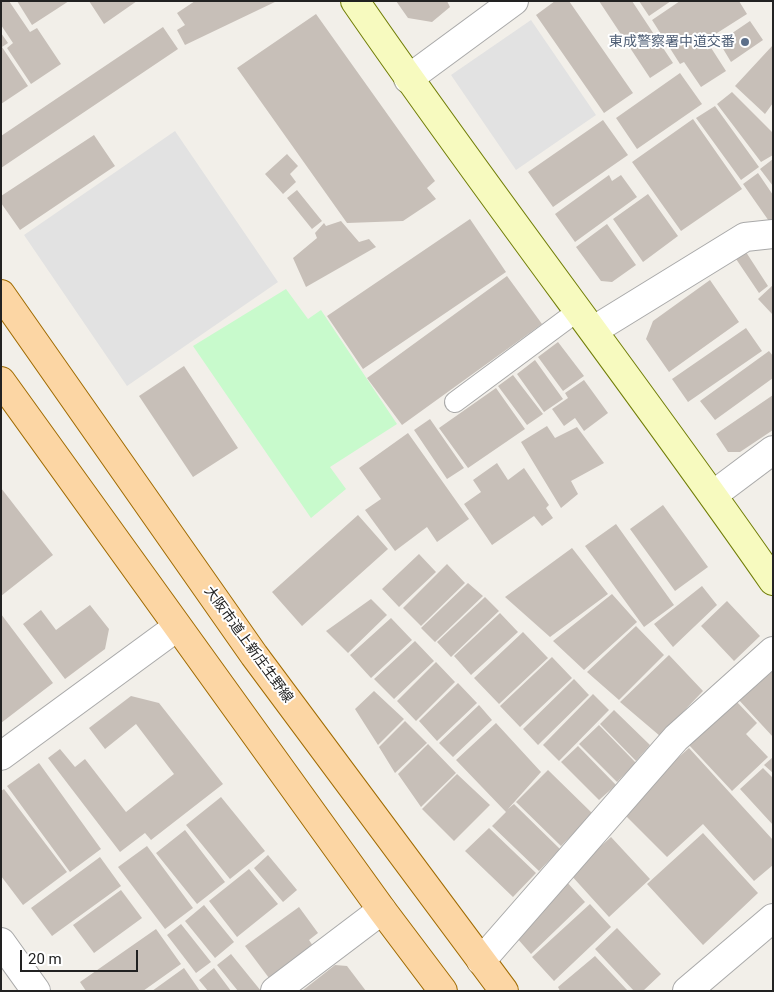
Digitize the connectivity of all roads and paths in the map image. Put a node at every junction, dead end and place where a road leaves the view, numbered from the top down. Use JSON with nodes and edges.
{"nodes":[{"id":1,"x":355,"y":1,"type":"edge"},
{"id":2,"x":514,"y":1,"type":"edge"},
{"id":3,"x":408,"y":79,"type":"junction"},
{"id":4,"x":773,"y":234,"type":"edge"},
{"id":5,"x":1,"y":294,"type":"edge"},
{"id":6,"x":587,"y":320,"type":"junction"},
{"id":7,"x":1,"y":381,"type":"edge"},
{"id":8,"x":455,"y":402,"type":"dead end"},
{"id":9,"x":773,"y":450,"type":"edge"},
{"id":10,"x":713,"y":494,"type":"junction"},
{"id":11,"x":773,"y":581,"type":"edge"},
{"id":12,"x":177,"y":627,"type":"junction"},
{"id":13,"x":773,"y":651,"type":"edge"},
{"id":14,"x":1,"y":756,"type":"edge"},
{"id":15,"x":382,"y":910,"type":"junction"},
{"id":16,"x":773,"y":918,"type":"edge"},
{"id":17,"x":1,"y":942,"type":"edge"},
{"id":18,"x":481,"y":961,"type":"junction"},
{"id":19,"x":36,"y":991,"type":"edge"},
{"id":20,"x":275,"y":991,"type":"edge"},
{"id":21,"x":443,"y":991,"type":"edge"},
{"id":22,"x":504,"y":991,"type":"edge"},
{"id":23,"x":687,"y":991,"type":"edge"}],
"edges":[{"from":1,"to":3,"type":"street"},
{"from":2,"to":3,"type":"street"},
{"from":3,"to":6,"type":"street"},
{"from":4,"to":6,"type":"street"},
{"from":5,"to":18,"type":"main road","name":"大阪市道上新庄生野線"},
{"from":6,"to":8,"type":"lane"},
{"from":6,"to":10,"type":"street"},
{"from":7,"to":12,"type":"main road"},
{"from":9,"to":10,"type":"street"},
{"from":10,"to":11,"type":"street"},
{"from":12,"to":14,"type":"street"},
{"from":12,"to":15,"type":"main road"},
{"from":13,"to":18,"type":"street"},
{"from":15,"to":20,"type":"street"},
{"from":15,"to":21,"type":"main road"},
{"from":16,"to":23,"type":"street"},
{"from":17,"to":19,"type":"street"},
{"from":18,"to":22,"type":"main road","name":"大阪市道上新庄生野線"}]}
